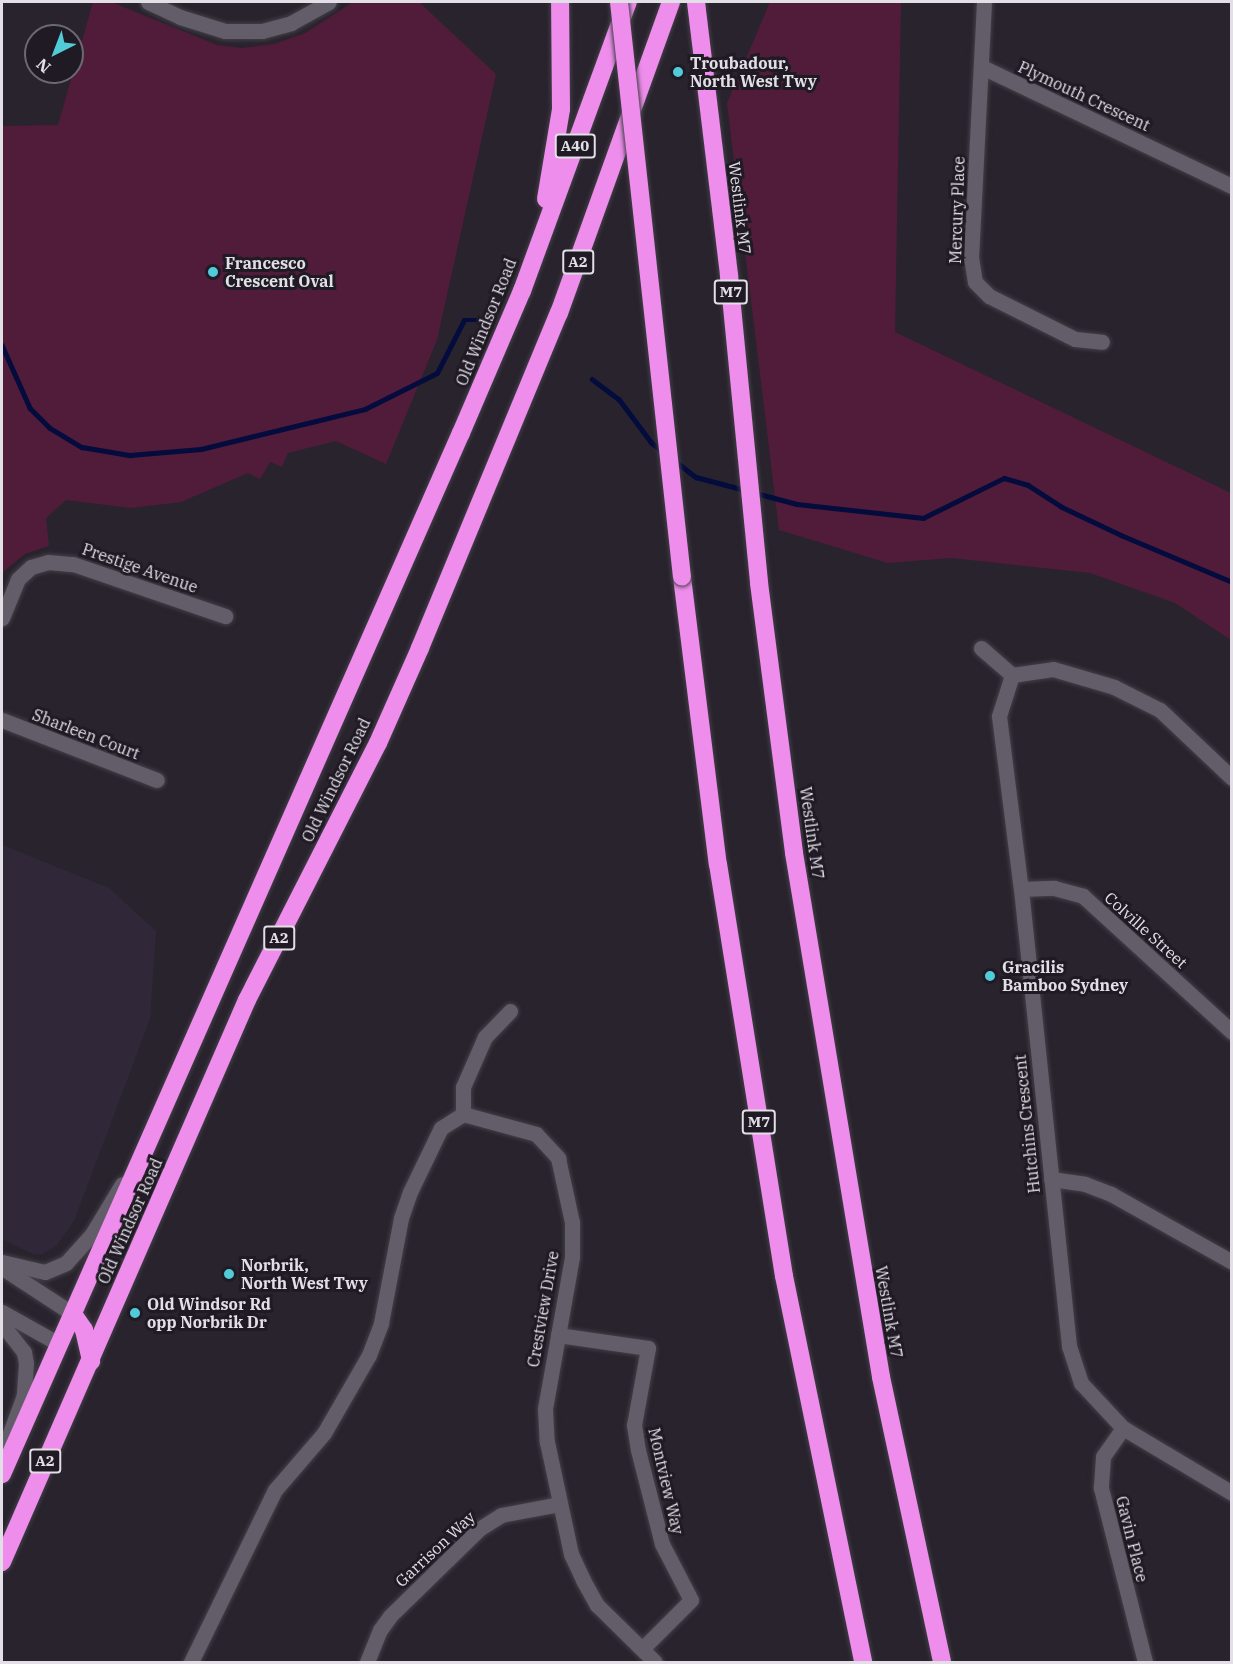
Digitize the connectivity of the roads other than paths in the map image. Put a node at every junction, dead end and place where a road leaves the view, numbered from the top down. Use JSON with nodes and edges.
{"nodes":[{"id":1,"x":148,"y":2,"type":"edge"},
{"id":2,"x":185,"y":2,"type":"edge"},
{"id":3,"x":329,"y":2,"type":"edge"},
{"id":4,"x":560,"y":2,"type":"edge"},
{"id":5,"x":619,"y":2,"type":"edge"},
{"id":6,"x":628,"y":2,"type":"edge"},
{"id":7,"x":671,"y":2,"type":"edge"},
{"id":8,"x":696,"y":2,"type":"edge"},
{"id":9,"x":984,"y":2,"type":"edge"},
{"id":10,"x":180,"y":17,"type":"junction"},
{"id":11,"x":982,"y":68,"type":"junction"},
{"id":12,"x":1232,"y":186,"type":"edge"},
{"id":13,"x":522,"y":291,"type":"junction"},
{"id":14,"x":1102,"y":342,"type":"dead end"},
{"id":15,"x":225,"y":616,"type":"dead end"},
{"id":16,"x":2,"y":618,"type":"edge"},
{"id":17,"x":981,"y":648,"type":"dead end"},
{"id":18,"x":1012,"y":675,"type":"junction"},
{"id":19,"x":2,"y":720,"type":"edge"},
{"id":20,"x":1232,"y":778,"type":"edge"},
{"id":21,"x":157,"y":780,"type":"dead end"},
{"id":22,"x":1021,"y":889,"type":"junction"},
{"id":23,"x":510,"y":1011,"type":"dead end"},
{"id":24,"x":1232,"y":1032,"type":"edge"},
{"id":25,"x":463,"y":1114,"type":"junction"},
{"id":26,"x":154,"y":1131,"type":"junction"},
{"id":27,"x":1052,"y":1179,"type":"junction"},
{"id":28,"x":2,"y":1262,"type":"edge"},
{"id":29,"x":1232,"y":1262,"type":"edge"},
{"id":30,"x":2,"y":1268,"type":"edge"},
{"id":31,"x":2,"y":1312,"type":"edge"},
{"id":32,"x":74,"y":1314,"type":"junction"},
{"id":33,"x":2,"y":1324,"type":"edge"},
{"id":34,"x":558,"y":1335,"type":"junction"},
{"id":35,"x":59,"y":1344,"type":"junction"},
{"id":36,"x":91,"y":1361,"type":"junction"},
{"id":37,"x":1123,"y":1428,"type":"junction"},
{"id":38,"x":2,"y":1454,"type":"edge"},
{"id":39,"x":2,"y":1474,"type":"edge"},
{"id":40,"x":1232,"y":1493,"type":"edge"},
{"id":41,"x":559,"y":1504,"type":"junction"},
{"id":42,"x":2,"y":1562,"type":"edge"},
{"id":43,"x":642,"y":1649,"type":"junction"},
{"id":44,"x":191,"y":1662,"type":"edge"},
{"id":45,"x":367,"y":1662,"type":"edge"},
{"id":46,"x":655,"y":1662,"type":"edge"},
{"id":47,"x":863,"y":1662,"type":"edge"},
{"id":48,"x":942,"y":1662,"type":"edge"},
{"id":49,"x":1145,"y":1662,"type":"edge"}],
"edges":[{"from":1,"to":10,"type":"street"},
{"from":2,"to":10,"type":"street"},
{"from":3,"to":10,"type":"street"},
{"from":4,"to":13,"type":"highway"},
{"from":5,"to":47,"type":"highway","number":"M7","bridge":true},
{"from":6,"to":13,"type":"highway","name":"Old Windsor Road","number":"A40"},
{"from":7,"to":36,"type":"highway","name":"Old Windsor Road","number":"A2"},
{"from":8,"to":48,"type":"highway","name":"Westlink M7","number":"M7"},
{"from":9,"to":11,"type":"street"},
{"from":11,"to":12,"type":"street","name":"Plymouth Crescent"},
{"from":11,"to":14,"type":"street","name":"Mercury Place"},
{"from":13,"to":26,"type":"highway","name":"Old Windsor Road","number":"A2"},
{"from":15,"to":16,"type":"street","name":"Prestige Avenue"},
{"from":17,"to":18,"type":"street"},
{"from":18,"to":20,"type":"street"},
{"from":18,"to":22,"type":"street","name":"Hutchins Crescent"},
{"from":19,"to":21,"type":"street","name":"Sharleen Court"},
{"from":22,"to":24,"type":"street","name":"Colville Street"},
{"from":22,"to":27,"type":"street","name":"Hutchins Crescent"},
{"from":23,"to":25,"type":"street"},
{"from":25,"to":34,"type":"street","name":"Crestview Drive"},
{"from":25,"to":44,"type":"street"},
{"from":26,"to":28,"type":"street"},
{"from":26,"to":32,"type":"highway","name":"Old Windsor Road","number":"A2"},
{"from":27,"to":29,"type":"street"},
{"from":27,"to":37,"type":"street","name":"Hutchins Crescent"},
{"from":30,"to":32,"type":"street"},
{"from":31,"to":35,"type":"street"},
{"from":32,"to":35,"type":"highway","name":"Old Windsor Road","number":"A2"},
{"from":32,"to":36,"type":"highway"},
{"from":33,"to":38,"type":"street"},
{"from":34,"to":41,"type":"street","name":"Crestview Drive"},
{"from":34,"to":43,"type":"street","name":"Montview Way"},
{"from":35,"to":36,"type":"highway"},
{"from":35,"to":39,"type":"highway","name":"Old Windsor Road","number":"A2"},
{"from":36,"to":42,"type":"highway","name":"Old Windsor Road","number":"A2"},
{"from":37,"to":40,"type":"street","name":"Hutchins Crescent"},
{"from":37,"to":49,"type":"street","name":"Gavin Place"},
{"from":41,"to":43,"type":"street","name":"Crestview Drive"},
{"from":41,"to":45,"type":"street","name":"Garrison Way"},
{"from":43,"to":46,"type":"street","name":"Crestview Drive"}]}
